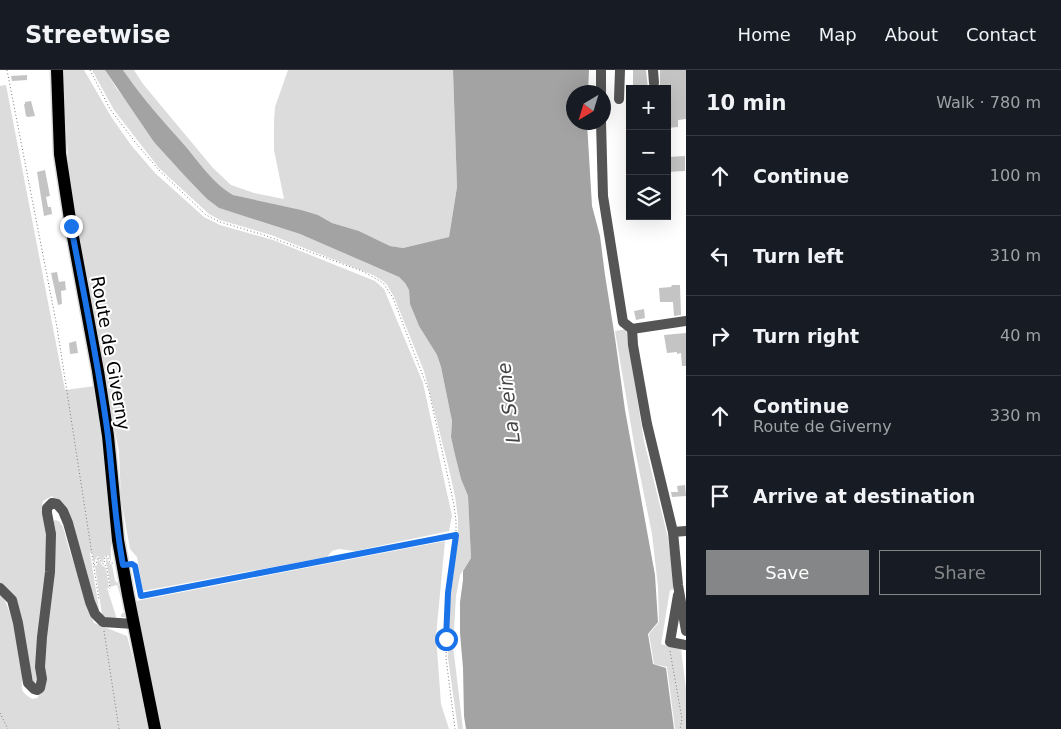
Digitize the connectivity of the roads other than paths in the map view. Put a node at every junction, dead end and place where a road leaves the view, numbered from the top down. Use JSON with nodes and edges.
{"nodes":[{"id":1,"x":57,"y":70,"type":"edge"},
{"id":2,"x":600,"y":70,"type":"edge"},
{"id":3,"x":620,"y":70,"type":"edge"},
{"id":4,"x":653,"y":70,"type":"edge"},
{"id":5,"x":654,"y":84,"type":"dead end"},
{"id":6,"x":601,"y":85,"type":"edge"},
{"id":7,"x":619,"y":99,"type":"dead end"},
{"id":8,"x":601,"y":130,"type":"edge"},
{"id":9,"x":686,"y":321,"type":"edge"},
{"id":10,"x":632,"y":329,"type":"junction"},
{"id":11,"x":686,"y":531,"type":"edge"},
{"id":12,"x":673,"y":532,"type":"junction"},
{"id":13,"x":0,"y":588,"type":"edge"},
{"id":14,"x":679,"y":591,"type":"junction"},
{"id":15,"x":685,"y":620,"type":"edge"},
{"id":16,"x":134,"y":624,"type":"junction"},
{"id":17,"x":686,"y":631,"type":"edge"},
{"id":18,"x":686,"y":645,"type":"edge"},
{"id":19,"x":155,"y":729,"type":"edge"}],
"edges":[{"from":1,"to":16,"type":"main road","name":"Route de Giverny"},
{"from":2,"to":6,"type":"street"},
{"from":3,"to":7,"type":"street"},
{"from":4,"to":5,"type":"street"},
{"from":8,"to":10,"type":"street"},
{"from":9,"to":10,"type":"street"},
{"from":10,"to":12,"type":"street"},
{"from":11,"to":12,"type":"street"},
{"from":12,"to":14,"type":"street"},
{"from":13,"to":16,"type":"street"},
{"from":14,"to":15,"type":"street"},
{"from":14,"to":18,"type":"street"},
{"from":15,"to":17,"type":"street"},
{"from":16,"to":19,"type":"main road","name":"Route de Giverny"}]}
